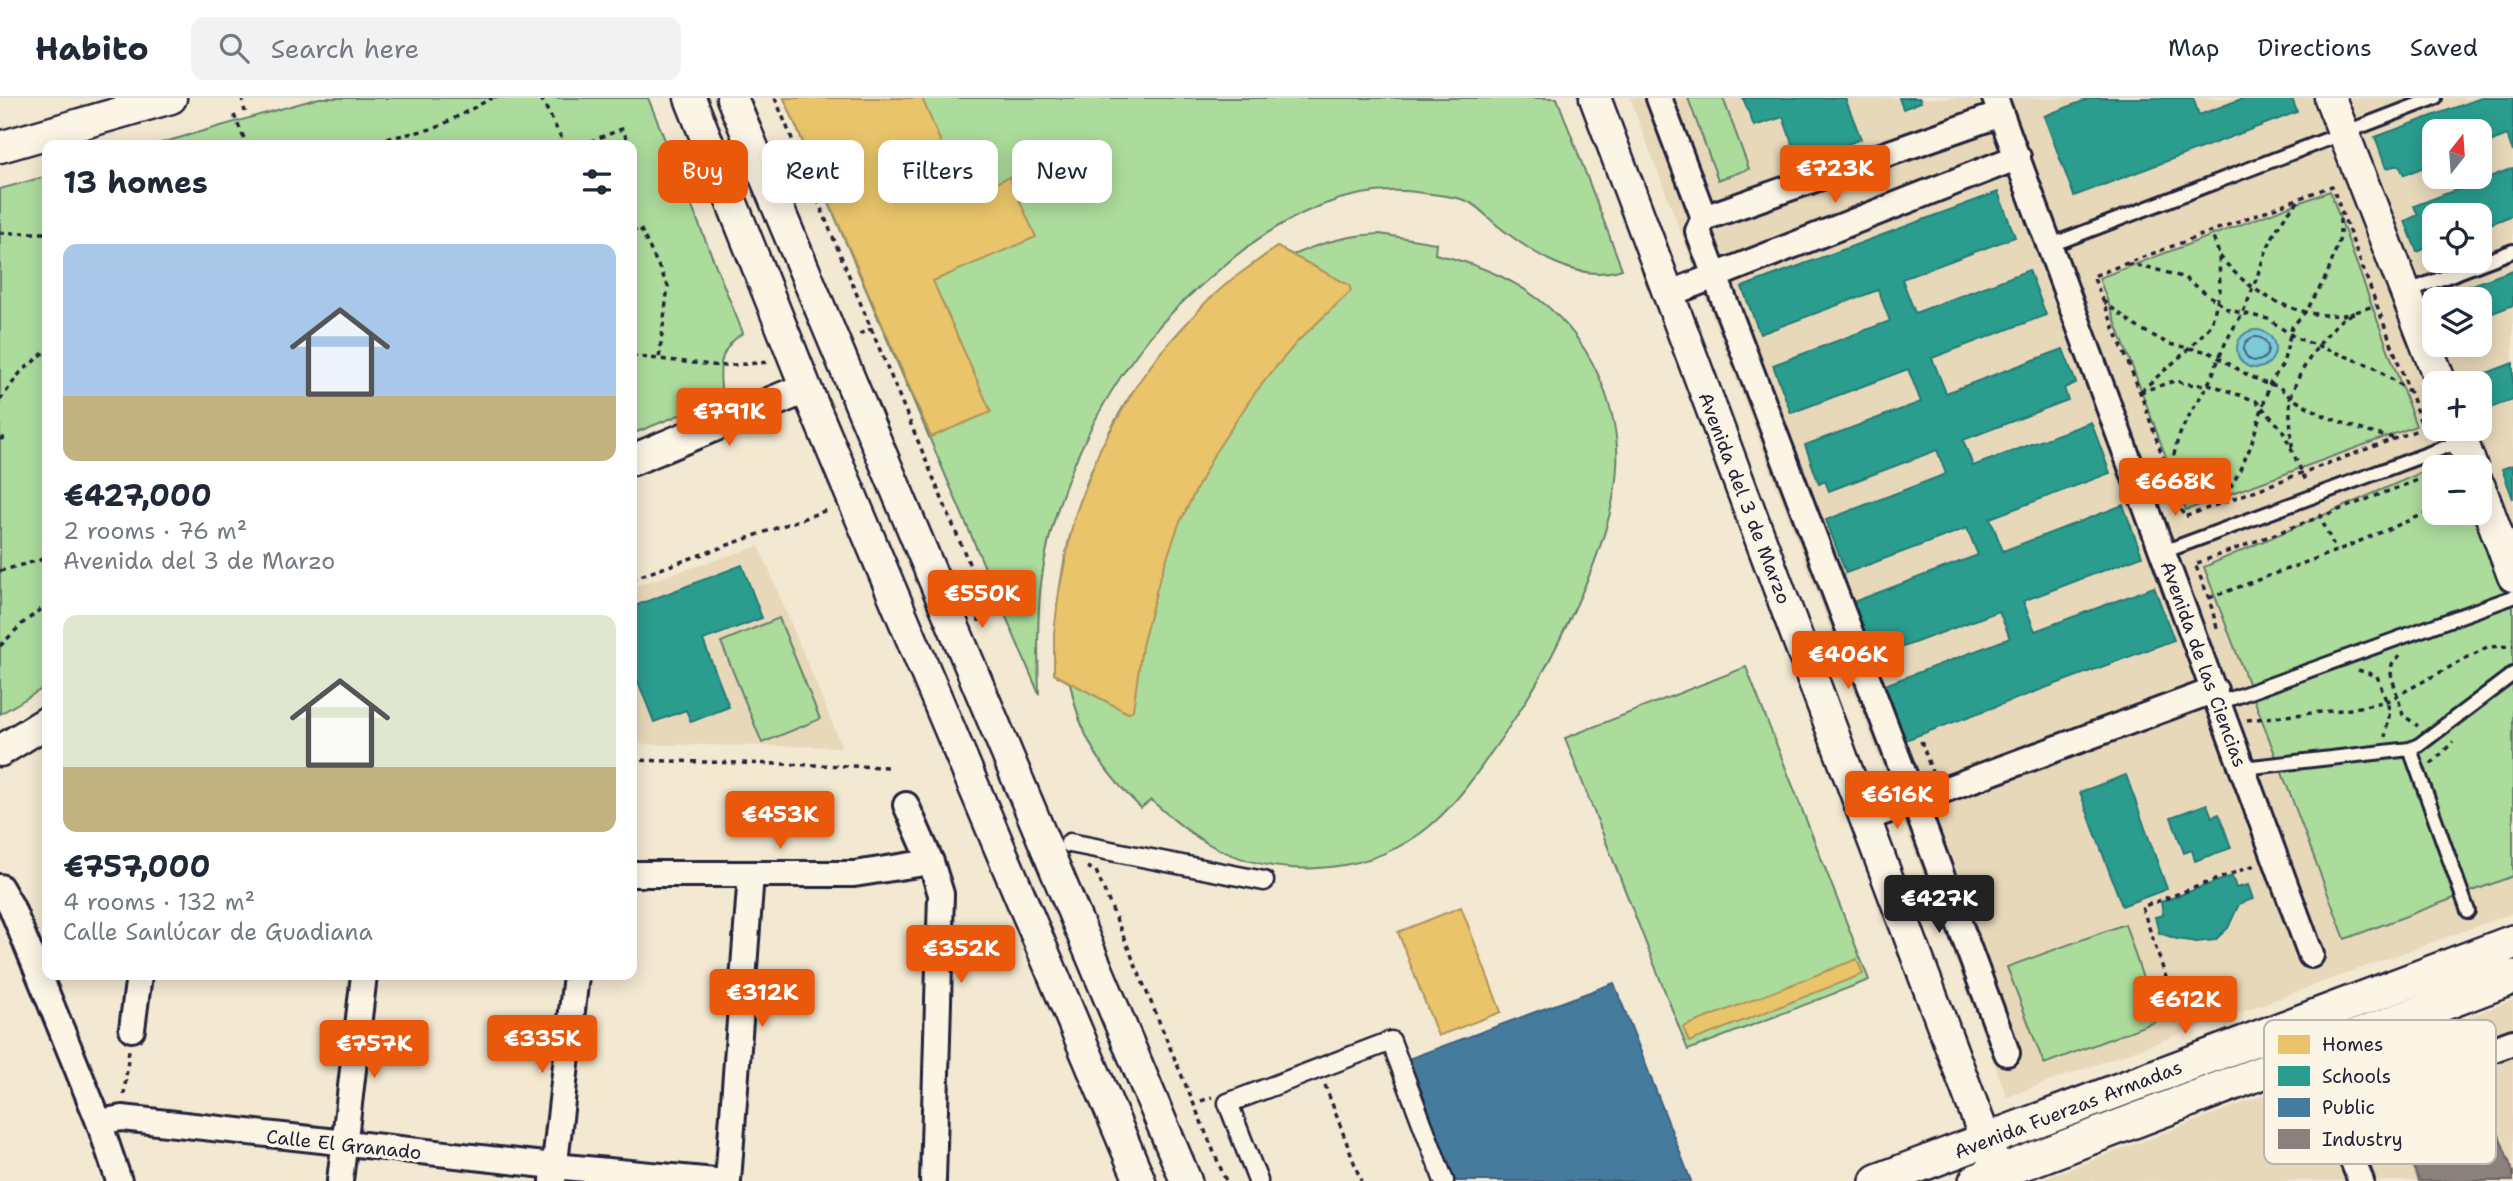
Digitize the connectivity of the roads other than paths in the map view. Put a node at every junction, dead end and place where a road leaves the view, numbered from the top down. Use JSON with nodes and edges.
{"nodes":[{"id":1,"x":171,"y":98,"type":"edge"},
{"id":2,"x":690,"y":98,"type":"edge"},
{"id":3,"x":732,"y":98,"type":"edge"},
{"id":4,"x":1595,"y":98,"type":"edge"},
{"id":5,"x":1660,"y":98,"type":"edge"},
{"id":6,"x":2330,"y":98,"type":"edge"},
{"id":7,"x":2435,"y":98,"type":"edge"},
{"id":8,"x":1998,"y":106,"type":"edge"},
{"id":9,"x":2343,"y":134,"type":"junction"},
{"id":10,"x":0,"y":147,"type":"edge"},
{"id":11,"x":2018,"y":157,"type":"junction"},
{"id":12,"x":1704,"y":218,"type":"junction"},
{"id":13,"x":2051,"y":245,"type":"junction"},
{"id":14,"x":2513,"y":251,"type":"edge"},
{"id":15,"x":1715,"y":276,"type":"junction"},
{"id":16,"x":2406,"y":292,"type":"junction"},
{"id":17,"x":1669,"y":294,"type":"junction"},
{"id":18,"x":2436,"y":371,"type":"edge"},
{"id":19,"x":806,"y":388,"type":"junction"},
{"id":20,"x":2464,"y":445,"type":"edge"},
{"id":21,"x":637,"y":458,"type":"edge"},
{"id":22,"x":2492,"y":516,"type":"edge"},
{"id":23,"x":2163,"y":552,"type":"junction"},
{"id":24,"x":2510,"y":559,"type":"edge"},
{"id":25,"x":2513,"y":597,"type":"edge"},
{"id":26,"x":2513,"y":674,"type":"edge"},
{"id":27,"x":2217,"y":696,"type":"junction"},
{"id":28,"x":42,"y":725,"type":"edge"},
{"id":29,"x":2410,"y":749,"type":"junction"},
{"id":30,"x":0,"y":751,"type":"edge"},
{"id":31,"x":2243,"y":768,"type":"junction"},
{"id":32,"x":1914,"y":802,"type":"junction"},
{"id":33,"x":906,"y":804,"type":"dead end"},
{"id":34,"x":1865,"y":819,"type":"junction"},
{"id":35,"x":1070,"y":843,"type":"road end"},
{"id":36,"x":931,"y":862,"type":"junction"},
{"id":37,"x":637,"y":873,"type":"edge"},
{"id":38,"x":751,"y":874,"type":"junction"},
{"id":39,"x":1264,"y":881,"type":"dead end"},
{"id":40,"x":4,"y":902,"type":"edge"},
{"id":41,"x":2468,"y":911,"type":"dead end"},
{"id":42,"x":2513,"y":942,"type":"edge"},
{"id":43,"x":2311,"y":955,"type":"dead end"},
{"id":44,"x":2513,"y":977,"type":"edge"},
{"id":45,"x":138,"y":980,"type":"edge"},
{"id":46,"x":363,"y":980,"type":"edge"},
{"id":47,"x":575,"y":980,"type":"edge"},
{"id":48,"x":2342,"y":1020,"type":"edge"},
{"id":49,"x":2364,"y":1020,"type":"edge"},
{"id":50,"x":132,"y":1033,"type":"road end"},
{"id":51,"x":2264,"y":1050,"type":"edge"},
{"id":52,"x":2007,"y":1053,"type":"dead end"},
{"id":53,"x":2264,"y":1055,"type":"edge"},
{"id":54,"x":99,"y":1122,"type":"junction"},
{"id":55,"x":1986,"y":1140,"type":"junction"},
{"id":56,"x":344,"y":1144,"type":"junction"},
{"id":57,"x":2354,"y":1164,"type":"edge"},
{"id":58,"x":553,"y":1174,"type":"edge"},
{"id":59,"x":1987,"y":1177,"type":"edge"},
{"id":60,"x":120,"y":1181,"type":"edge"},
{"id":61,"x":340,"y":1181,"type":"edge"},
{"id":62,"x":715,"y":1181,"type":"edge"},
{"id":63,"x":729,"y":1181,"type":"edge"},
{"id":64,"x":933,"y":1181,"type":"edge"},
{"id":65,"x":1140,"y":1181,"type":"edge"},
{"id":66,"x":1186,"y":1181,"type":"edge"},
{"id":67,"x":1258,"y":1181,"type":"edge"},
{"id":68,"x":1444,"y":1181,"type":"edge"},
{"id":69,"x":1877,"y":1181,"type":"edge"},
{"id":70,"x":2361,"y":1181,"type":"edge"}],
"edges":[{"from":1,"to":10,"type":"street"},
{"from":2,"to":19,"type":"street"},
{"from":3,"to":66,"type":"street"},
{"from":4,"to":17,"type":"street","name":"Avenida del 3 de Marzo"},
{"from":5,"to":12,"type":"street"},
{"from":6,"to":9,"type":"street"},
{"from":7,"to":9,"type":"lane"},
{"from":8,"to":11,"type":"street","name":"Avenida de las Ciencias"},
{"from":8,"to":12,"type":"street"},
{"from":9,"to":13,"type":"lane"},
{"from":9,"to":16,"type":"street"},
{"from":11,"to":13,"type":"street","name":"Avenida de las Ciencias"},
{"from":11,"to":15,"type":"street"},
{"from":12,"to":15,"type":"street"},
{"from":13,"to":23,"type":"street","name":"Avenida de las Ciencias"},
{"from":14,"to":16,"type":"lane"},
{"from":15,"to":17,"type":"street"},
{"from":15,"to":32,"type":"street"},
{"from":16,"to":18,"type":"street"},
{"from":17,"to":34,"type":"street","name":"Avenida del 3 de Marzo"},
{"from":19,"to":21,"type":"street"},
{"from":19,"to":65,"type":"street"},
{"from":20,"to":23,"type":"lane"},
{"from":22,"to":24,"type":"street"},
{"from":23,"to":27,"type":"street","name":"Avenida de las Ciencias"},
{"from":25,"to":27,"type":"lane"},
{"from":26,"to":29,"type":"lane"},
{"from":27,"to":31,"type":"street","name":"Avenida de las Ciencias"},
{"from":27,"to":32,"type":"street"},
{"from":28,"to":30,"type":"street"},
{"from":29,"to":31,"type":"lane"},
{"from":29,"to":41,"type":"lane"},
{"from":31,"to":43,"type":"street","name":"Avenida de las Ciencias"},
{"from":32,"to":34,"type":"street"},
{"from":32,"to":52,"type":"street"},
{"from":33,"to":36,"type":"street"},
{"from":34,"to":55,"type":"street","name":"Avenida del 3 de Marzo"},
{"from":35,"to":39,"type":"street"},
{"from":36,"to":38,"type":"street"},
{"from":36,"to":64,"type":"street"},
{"from":37,"to":38,"type":"street"},
{"from":38,"to":63,"type":"street"},
{"from":40,"to":54,"type":"street"},
{"from":42,"to":48,"type":"main road","name":"Avenida Fuerzas Armadas"},
{"from":44,"to":49,"type":"main road","name":"Avenida Fuerzas Armadas"},
{"from":45,"to":50,"type":"street"},
{"from":46,"to":56,"type":"street"},
{"from":47,"to":58,"type":"street"},
{"from":51,"to":55,"type":"main road","name":"Avenida Fuerzas Armadas"},
{"from":53,"to":59,"type":"main road","name":"Avenida Fuerzas Armadas"},
{"from":54,"to":56,"type":"street","name":"Calle El Granado"},
{"from":54,"to":60,"type":"street"},
{"from":55,"to":59,"type":"street","name":"Avenida del 3 de Marzo"},
{"from":55,"to":69,"type":"main road","name":"Avenida Fuerzas Armadas"},
{"from":56,"to":58,"type":"street","name":"Calle El Granado"},
{"from":56,"to":61,"type":"street"},
{"from":57,"to":70,"type":"street"},
{"from":58,"to":62,"type":"street","name":"Calle El Granado"},
{"from":67,"to":68,"type":"street"}]}
